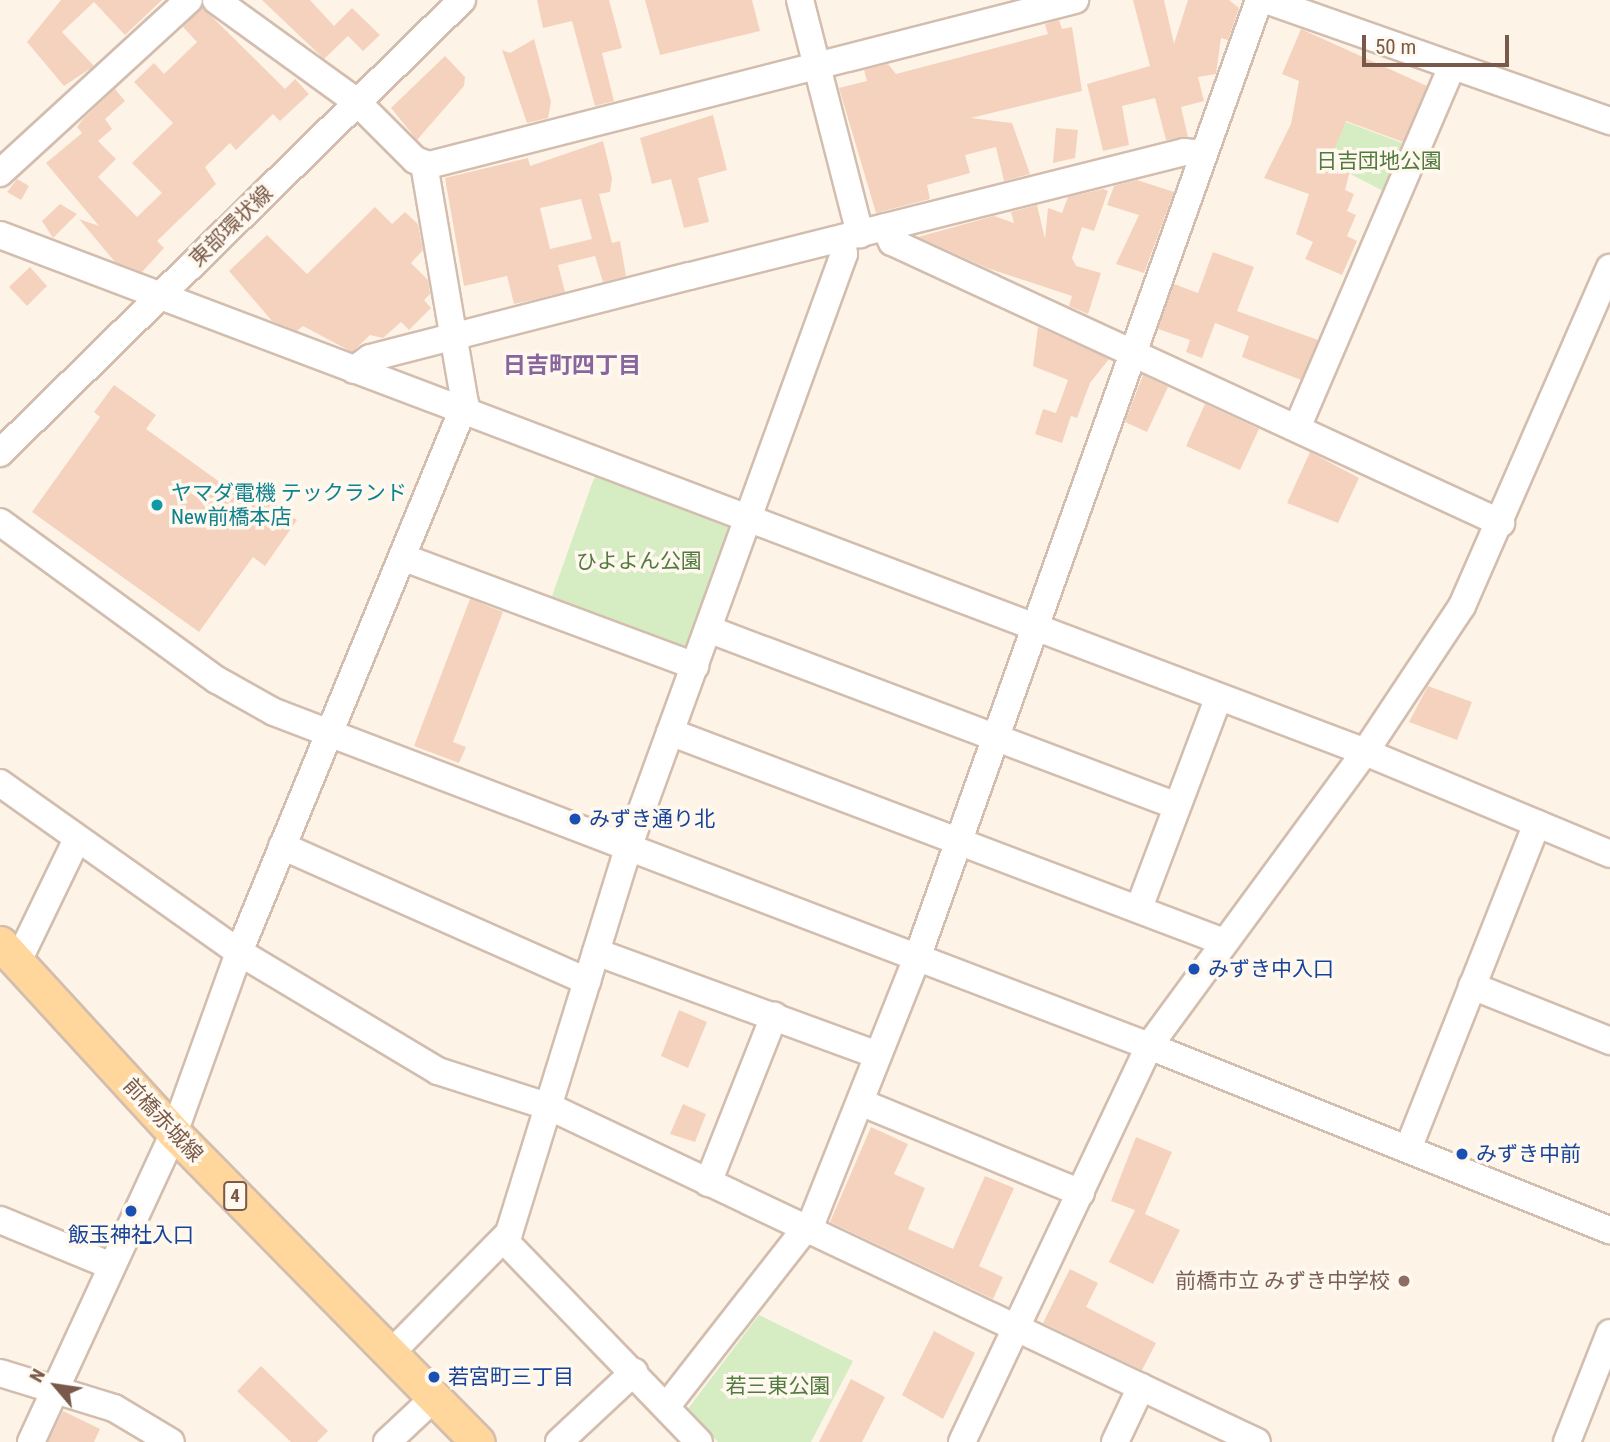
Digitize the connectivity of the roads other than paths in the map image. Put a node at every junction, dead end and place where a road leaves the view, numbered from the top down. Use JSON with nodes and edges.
{"nodes":[{"id":1,"x":189,"y":0,"type":"edge"},
{"id":2,"x":216,"y":0,"type":"edge"},
{"id":3,"x":462,"y":0,"type":"edge"},
{"id":4,"x":800,"y":0,"type":"edge"},
{"id":5,"x":1075,"y":0,"type":"edge"},
{"id":6,"x":1259,"y":0,"type":"edge"},
{"id":7,"x":1265,"y":0,"type":"edge"},
{"id":8,"x":818,"y":67,"type":"junction"},
{"id":9,"x":1452,"y":67,"type":"junction"},
{"id":10,"x":357,"y":102,"type":"junction"},
{"id":11,"x":1610,"y":121,"type":"edge"},
{"id":12,"x":1204,"y":154,"type":"junction"},
{"id":13,"x":424,"y":165,"type":"junction"},
{"id":14,"x":0,"y":173,"type":"edge"},
{"id":15,"x":862,"y":233,"type":"junction"},
{"id":16,"x":0,"y":235,"type":"edge"},
{"id":17,"x":1608,"y":278,"type":"edge"},
{"id":18,"x":160,"y":295,"type":"junction"},
{"id":19,"x":457,"y":337,"type":"junction"},
{"id":20,"x":1133,"y":355,"type":"junction"},
{"id":21,"x":354,"y":370,"type":"junction"},
{"id":22,"x":462,"y":411,"type":"junction"},
{"id":23,"x":1297,"y":428,"type":"junction"},
{"id":24,"x":0,"y":453,"type":"edge"},
{"id":25,"x":748,"y":519,"type":"junction"},
{"id":26,"x":0,"y":522,"type":"edge"},
{"id":27,"x":1501,"y":523,"type":"junction"},
{"id":28,"x":402,"y":557,"type":"junction"},
{"id":29,"x":1035,"y":627,"type":"junction"},
{"id":30,"x":708,"y":629,"type":"junction"},
{"id":31,"x":695,"y":666,"type":"junction"},
{"id":32,"x":1218,"y":699,"type":"junction"},
{"id":33,"x":670,"y":732,"type":"junction"},
{"id":34,"x":327,"y":736,"type":"junction"},
{"id":35,"x":996,"y":736,"type":"junction"},
{"id":36,"x":1365,"y":752,"type":"junction"},
{"id":37,"x":0,"y":783,"type":"edge"},
{"id":38,"x":1177,"y":806,"type":"junction"},
{"id":39,"x":1537,"y":824,"type":"junction"},
{"id":40,"x":76,"y":839,"type":"junction"},
{"id":41,"x":959,"y":840,"type":"junction"},
{"id":42,"x":282,"y":846,"type":"junction"},
{"id":43,"x":628,"y":848,"type":"junction"},
{"id":44,"x":1610,"y":854,"type":"edge"},
{"id":45,"x":1139,"y":908,"type":"junction"},
{"id":46,"x":1224,"y":942,"type":"junction"},
{"id":47,"x":9,"y":952,"type":"edge"},
{"id":48,"x":239,"y":952,"type":"junction"},
{"id":49,"x":596,"y":952,"type":"junction"},
{"id":50,"x":917,"y":958,"type":"junction"},
{"id":51,"x":587,"y":981,"type":"junction"},
{"id":52,"x":1472,"y":986,"type":"junction"},
{"id":53,"x":774,"y":1016,"type":"junction"},
{"id":54,"x":1610,"y":1041,"type":"edge"},
{"id":55,"x":1149,"y":1046,"type":"junction"},
{"id":56,"x":878,"y":1055,"type":"junction"},
{"id":57,"x":860,"y":1102,"type":"junction"},
{"id":58,"x":550,"y":1107,"type":"junction"},
{"id":59,"x":174,"y":1133,"type":"junction"},
{"id":60,"x":1408,"y":1149,"type":"junction"},
{"id":61,"x":708,"y":1183,"type":"junction"},
{"id":62,"x":1082,"y":1193,"type":"junction"},
{"id":63,"x":0,"y":1220,"type":"edge"},
{"id":64,"x":807,"y":1230,"type":"junction"},
{"id":65,"x":1610,"y":1230,"type":"edge"},
{"id":66,"x":505,"y":1241,"type":"junction"},
{"id":67,"x":109,"y":1265,"type":"junction"},
{"id":68,"x":1018,"y":1326,"type":"junction"},
{"id":69,"x":1607,"y":1349,"type":"edge"},
{"id":70,"x":390,"y":1354,"type":"junction"},
{"id":71,"x":634,"y":1372,"type":"junction"},
{"id":72,"x":0,"y":1373,"type":"edge"},
{"id":73,"x":1141,"y":1387,"type":"junction"},
{"id":74,"x":56,"y":1390,"type":"junction"},
{"id":75,"x":435,"y":1398,"type":"junction"},
{"id":76,"x":666,"y":1408,"type":"junction"},
{"id":77,"x":31,"y":1442,"type":"edge"},
{"id":78,"x":171,"y":1442,"type":"edge"},
{"id":79,"x":387,"y":1442,"type":"edge"},
{"id":80,"x":478,"y":1442,"type":"edge"},
{"id":81,"x":559,"y":1442,"type":"edge"},
{"id":82,"x":699,"y":1442,"type":"edge"},
{"id":83,"x":962,"y":1442,"type":"edge"},
{"id":84,"x":1115,"y":1442,"type":"edge"},
{"id":85,"x":1257,"y":1442,"type":"edge"},
{"id":86,"x":1567,"y":1442,"type":"edge"}],
"edges":[{"from":1,"to":14,"type":"street"},
{"from":2,"to":10,"type":"street"},
{"from":3,"to":10,"type":"street","name":"東部環状線"},
{"from":4,"to":8,"type":"street"},
{"from":5,"to":8,"type":"street"},
{"from":6,"to":12,"type":"street"},
{"from":7,"to":9,"type":"street"},
{"from":8,"to":13,"type":"street"},
{"from":8,"to":15,"type":"street"},
{"from":9,"to":11,"type":"street"},
{"from":9,"to":23,"type":"street"},
{"from":10,"to":13,"type":"street"},
{"from":10,"to":18,"type":"street","name":"東部環状線"},
{"from":12,"to":15,"type":"street"},
{"from":12,"to":20,"type":"street"},
{"from":13,"to":19,"type":"street"},
{"from":15,"to":19,"type":"street"},
{"from":15,"to":20,"type":"street"},
{"from":15,"to":25,"type":"street"},
{"from":16,"to":18,"type":"street"},
{"from":17,"to":27,"type":"street"},
{"from":18,"to":21,"type":"street"},
{"from":18,"to":24,"type":"street","name":"東部環状線"},
{"from":19,"to":21,"type":"street"},
{"from":19,"to":22,"type":"street"},
{"from":20,"to":23,"type":"street"},
{"from":20,"to":29,"type":"street"},
{"from":21,"to":22,"type":"street"},
{"from":22,"to":25,"type":"street"},
{"from":22,"to":28,"type":"street"},
{"from":23,"to":27,"type":"street"},
{"from":25,"to":29,"type":"street"},
{"from":25,"to":30,"type":"street"},
{"from":26,"to":34,"type":"street"},
{"from":27,"to":36,"type":"street"},
{"from":28,"to":31,"type":"street"},
{"from":28,"to":34,"type":"street"},
{"from":29,"to":32,"type":"street"},
{"from":29,"to":35,"type":"street"},
{"from":30,"to":31,"type":"street"},
{"from":30,"to":35,"type":"street"},
{"from":31,"to":33,"type":"street"},
{"from":32,"to":36,"type":"street"},
{"from":32,"to":38,"type":"street"},
{"from":33,"to":41,"type":"street"},
{"from":33,"to":43,"type":"street"},
{"from":34,"to":42,"type":"street"},
{"from":34,"to":43,"type":"street"},
{"from":35,"to":38,"type":"street"},
{"from":35,"to":41,"type":"street"},
{"from":36,"to":39,"type":"street"},
{"from":36,"to":46,"type":"street"},
{"from":37,"to":40,"type":"street"},
{"from":38,"to":45,"type":"street"},
{"from":39,"to":44,"type":"street"},
{"from":39,"to":52,"type":"street"},
{"from":40,"to":47,"type":"street"},
{"from":40,"to":48,"type":"street"},
{"from":41,"to":45,"type":"street"},
{"from":41,"to":50,"type":"street"},
{"from":42,"to":48,"type":"street"},
{"from":42,"to":51,"type":"street"},
{"from":43,"to":49,"type":"street"},
{"from":43,"to":50,"type":"street"},
{"from":45,"to":46,"type":"street"},
{"from":46,"to":55,"type":"street"},
{"from":47,"to":59,"type":"main road","name":"前橋赤城線","number":"4"},
{"from":48,"to":58,"type":"street"},
{"from":48,"to":59,"type":"street"},
{"from":49,"to":51,"type":"street"},
{"from":49,"to":53,"type":"street"},
{"from":50,"to":55,"type":"street"},
{"from":50,"to":56,"type":"street"},
{"from":51,"to":58,"type":"street"},
{"from":52,"to":54,"type":"street"},
{"from":52,"to":60,"type":"street"},
{"from":53,"to":56,"type":"street"},
{"from":53,"to":61,"type":"street"},
{"from":55,"to":60,"type":"street"},
{"from":55,"to":62,"type":"street"},
{"from":56,"to":57,"type":"street"},
{"from":57,"to":62,"type":"street"},
{"from":57,"to":64,"type":"street"},
{"from":58,"to":61,"type":"street"},
{"from":58,"to":66,"type":"street"},
{"from":59,"to":67,"type":"street"},
{"from":59,"to":70,"type":"main road","name":"前橋赤城線","number":"4"},
{"from":60,"to":65,"type":"street"},
{"from":61,"to":64,"type":"street"},
{"from":62,"to":68,"type":"street"},
{"from":63,"to":67,"type":"street"},
{"from":64,"to":68,"type":"street"},
{"from":64,"to":76,"type":"street"},
{"from":66,"to":70,"type":"street"},
{"from":66,"to":71,"type":"street"},
{"from":67,"to":74,"type":"street"},
{"from":68,"to":73,"type":"street"},
{"from":68,"to":83,"type":"street"},
{"from":69,"to":86,"type":"street"},
{"from":70,"to":75,"type":"main road","name":"前橋赤城線","number":"4"},
{"from":71,"to":76,"type":"street"},
{"from":71,"to":81,"type":"street"},
{"from":72,"to":74,"type":"street"},
{"from":73,"to":84,"type":"street"},
{"from":73,"to":85,"type":"street"},
{"from":74,"to":77,"type":"street"},
{"from":74,"to":78,"type":"street"},
{"from":75,"to":79,"type":"street"},
{"from":75,"to":80,"type":"main road","name":"前橋赤城線","number":"4"},
{"from":76,"to":82,"type":"street"}]}
